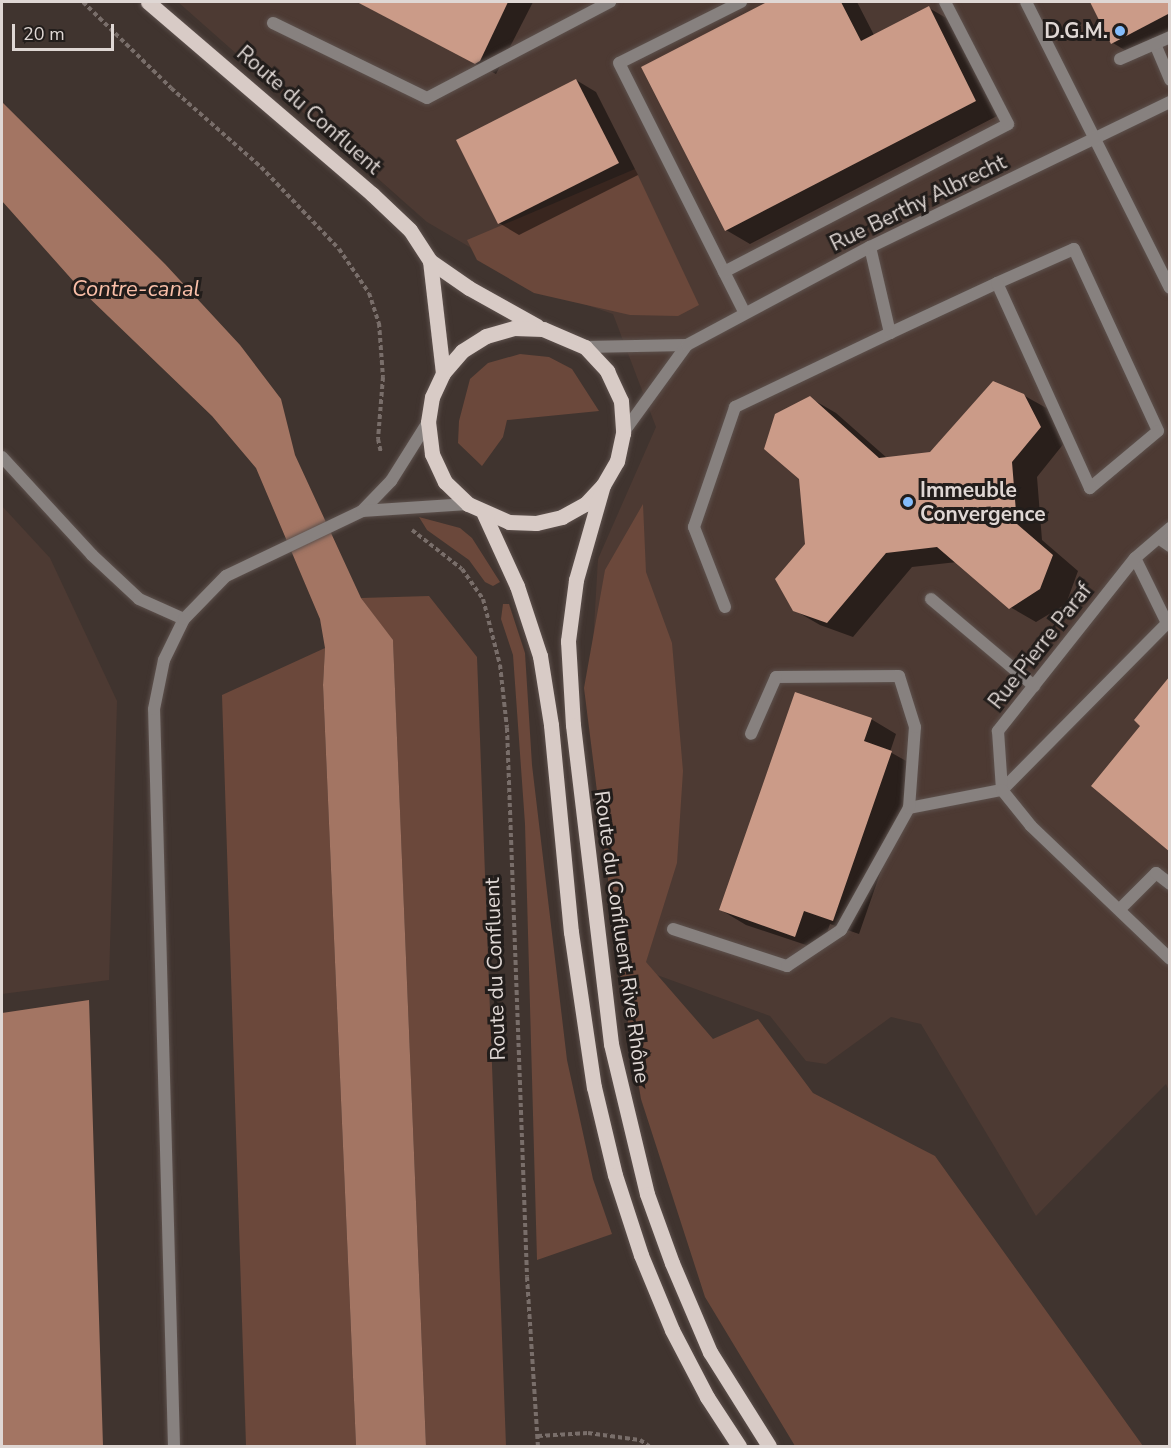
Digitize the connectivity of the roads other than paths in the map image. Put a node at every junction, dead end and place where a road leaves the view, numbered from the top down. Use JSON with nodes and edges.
{"nodes":[{"id":1,"x":148,"y":2,"type":"edge"},
{"id":2,"x":610,"y":2,"type":"edge"},
{"id":3,"x":741,"y":2,"type":"edge"},
{"id":4,"x":945,"y":2,"type":"edge"},
{"id":5,"x":1026,"y":2,"type":"edge"},
{"id":6,"x":273,"y":23,"type":"dead end"},
{"id":7,"x":1170,"y":38,"type":"edge"},
{"id":8,"x":1155,"y":44,"type":"junction"},
{"id":9,"x":1120,"y":59,"type":"dead end"},
{"id":10,"x":1170,"y":80,"type":"edge"},
{"id":11,"x":1170,"y":102,"type":"edge"},
{"id":12,"x":1095,"y":139,"type":"junction"},
{"id":13,"x":870,"y":247,"type":"junction"},
{"id":14,"x":430,"y":261,"type":"junction"},
{"id":15,"x":724,"y":272,"type":"junction"},
{"id":16,"x":997,"y":283,"type":"junction"},
{"id":17,"x":1170,"y":288,"type":"edge"},
{"id":18,"x":744,"y":312,"type":"junction"},
{"id":19,"x":543,"y":329,"type":"junction"},
{"id":20,"x":890,"y":333,"type":"junction"},
{"id":21,"x":687,"y":345,"type":"junction"},
{"id":22,"x":585,"y":347,"type":"junction"},
{"id":23,"x":443,"y":373,"type":"junction"},
{"id":24,"x":428,"y":422,"type":"junction"},
{"id":25,"x":623,"y":433,"type":"junction"},
{"id":26,"x":2,"y":457,"type":"edge"},
{"id":27,"x":603,"y":485,"type":"junction"},
{"id":28,"x":468,"y":504,"type":"junction"},
{"id":29,"x":362,"y":511,"type":"junction"},
{"id":30,"x":484,"y":514,"type":"junction"},
{"id":31,"x":1170,"y":528,"type":"edge"},
{"id":32,"x":1165,"y":542,"type":"edge"},
{"id":33,"x":1135,"y":558,"type":"junction"},
{"id":34,"x":931,"y":599,"type":"dead end"},
{"id":35,"x":725,"y":607,"type":"dead end"},
{"id":36,"x":184,"y":619,"type":"junction"},
{"id":37,"x":1034,"y":686,"type":"junction"},
{"id":38,"x":751,"y":734,"type":"dead end"},
{"id":39,"x":1002,"y":790,"type":"junction"},
{"id":40,"x":909,"y":808,"type":"junction"},
{"id":41,"x":1170,"y":884,"type":"edge"},
{"id":42,"x":1120,"y":909,"type":"junction"},
{"id":43,"x":673,"y":929,"type":"dead end"},
{"id":44,"x":1170,"y":959,"type":"edge"},
{"id":45,"x":174,"y":1446,"type":"edge"},
{"id":46,"x":739,"y":1446,"type":"edge"},
{"id":47,"x":769,"y":1446,"type":"edge"}],
"edges":[{"from":1,"to":14,"type":"main road","name":"Route du Confluent"},
{"from":2,"to":6,"type":"street"},
{"from":3,"to":15,"type":"street"},
{"from":4,"to":15,"type":"street"},
{"from":5,"to":12,"type":"street"},
{"from":7,"to":8,"type":"street"},
{"from":8,"to":9,"type":"street"},
{"from":8,"to":10,"type":"street"},
{"from":11,"to":12,"type":"street","name":"Rue Berthy Albrecht"},
{"from":12,"to":13,"type":"street","name":"Rue Berthy Albrecht"},
{"from":12,"to":17,"type":"street"},
{"from":13,"to":18,"type":"street","name":"Rue Berthy Albrecht"},
{"from":13,"to":20,"type":"street"},
{"from":14,"to":19,"type":"main road","name":"Route du Confluent"},
{"from":14,"to":23,"type":"main road","name":"Route du Confluent"},
{"from":15,"to":18,"type":"street"},
{"from":16,"to":16,"type":"street"},
{"from":16,"to":20,"type":"street"},
{"from":18,"to":21,"type":"street","name":"Rue Berthy Albrecht"},
{"from":19,"to":22,"type":"main road"},
{"from":19,"to":23,"type":"main road"},
{"from":20,"to":35,"type":"street"},
{"from":21,"to":22,"type":"street","name":"Rue Berthy Albrecht"},
{"from":21,"to":25,"type":"street","name":"Rue Berthy Albrecht"},
{"from":22,"to":25,"type":"main road"},
{"from":23,"to":24,"type":"main road"},
{"from":24,"to":28,"type":"main road"},
{"from":24,"to":29,"type":"street"},
{"from":25,"to":27,"type":"main road"},
{"from":26,"to":36,"type":"street"},
{"from":27,"to":30,"type":"main road"},
{"from":27,"to":47,"type":"main road","name":"Route du Confluent Rive Rhône"},
{"from":28,"to":29,"type":"street"},
{"from":28,"to":30,"type":"main road"},
{"from":29,"to":36,"type":"street"},
{"from":30,"to":46,"type":"main road"},
{"from":31,"to":32,"type":"street","name":"Rue Pierre Paraf"},
{"from":32,"to":33,"type":"street","name":"Rue Pierre Paraf"},
{"from":33,"to":37,"type":"street","name":"Rue Pierre Paraf"},
{"from":33,"to":39,"type":"street"},
{"from":34,"to":37,"type":"street"},
{"from":36,"to":45,"type":"street"},
{"from":37,"to":39,"type":"street","name":"Rue Pierre Paraf"},
{"from":38,"to":40,"type":"street"},
{"from":39,"to":40,"type":"street"},
{"from":39,"to":42,"type":"street"},
{"from":40,"to":43,"type":"street"},
{"from":41,"to":42,"type":"street"},
{"from":42,"to":44,"type":"street"}]}
